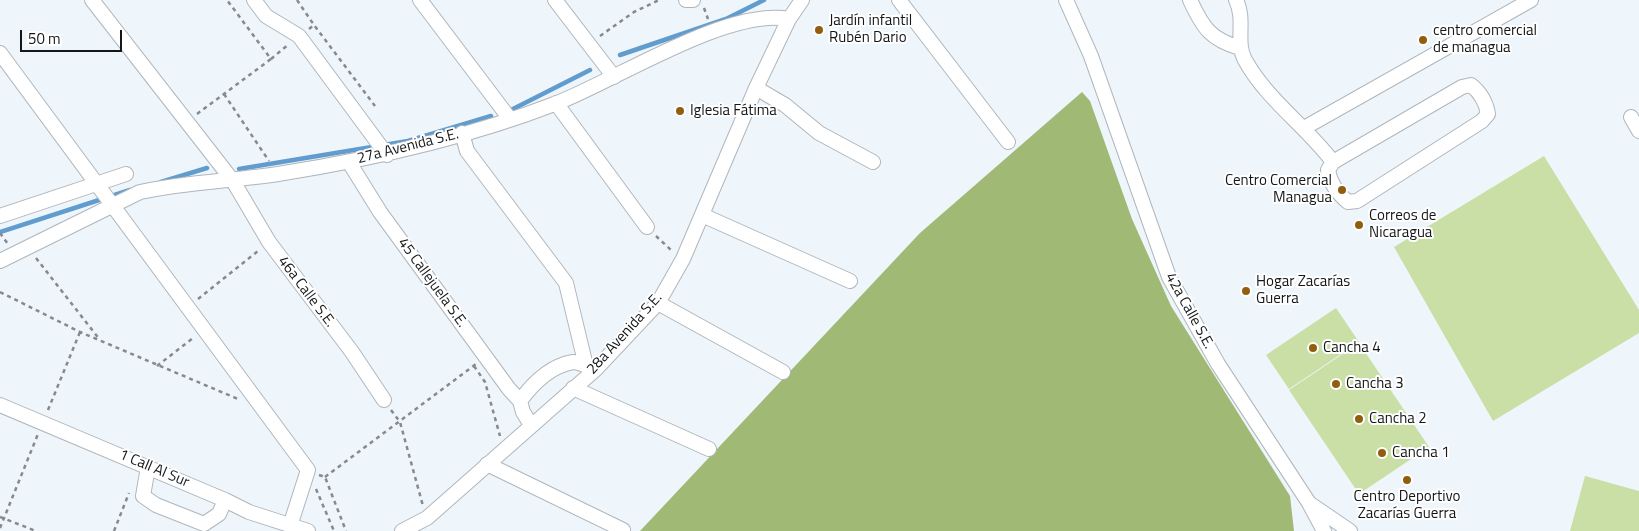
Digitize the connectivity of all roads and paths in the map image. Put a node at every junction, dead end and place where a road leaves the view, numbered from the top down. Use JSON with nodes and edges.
{"nodes":[{"id":1,"x":92,"y":0,"type":"edge"},
{"id":2,"x":227,"y":0,"type":"edge"},
{"id":3,"x":254,"y":0,"type":"edge"},
{"id":4,"x":297,"y":0,"type":"edge"},
{"id":5,"x":420,"y":0,"type":"edge"},
{"id":6,"x":555,"y":0,"type":"edge"},
{"id":7,"x":659,"y":0,"type":"edge"},
{"id":8,"x":686,"y":0,"type":"edge"},
{"id":9,"x":694,"y":0,"type":"edge"},
{"id":10,"x":802,"y":0,"type":"edge"},
{"id":11,"x":899,"y":0,"type":"edge"},
{"id":12,"x":1066,"y":0,"type":"edge"},
{"id":13,"x":1190,"y":0,"type":"edge"},
{"id":14,"x":1236,"y":0,"type":"edge"},
{"id":15,"x":1531,"y":0,"type":"edge"},
{"id":16,"x":789,"y":18,"type":"junction"},
{"id":17,"x":314,"y":25,"type":"dead end"},
{"id":18,"x":589,"y":44,"type":"junction"},
{"id":19,"x":1240,"y":48,"type":"junction"},
{"id":20,"x":0,"y":53,"type":"edge"},
{"id":21,"x":614,"y":77,"type":"junction"},
{"id":22,"x":756,"y":88,"type":"junction"},
{"id":23,"x":224,"y":94,"type":"junction"},
{"id":24,"x":556,"y":103,"type":"junction"},
{"id":25,"x":1631,"y":117,"type":"dead end"},
{"id":26,"x":509,"y":118,"type":"junction"},
{"id":27,"x":186,"y":123,"type":"junction"},
{"id":28,"x":1304,"y":128,"type":"junction"},
{"id":29,"x":1639,"y":131,"type":"edge"},
{"id":30,"x":462,"y":133,"type":"junction"},
{"id":31,"x":1008,"y":142,"type":"dead end"},
{"id":32,"x":385,"y":152,"type":"junction"},
{"id":33,"x":264,"y":154,"type":"dead end"},
{"id":34,"x":350,"y":162,"type":"junction"},
{"id":35,"x":872,"y":162,"type":"dead end"},
{"id":36,"x":1333,"y":162,"type":"junction"},
{"id":37,"x":126,"y":174,"type":"dead end"},
{"id":38,"x":231,"y":179,"type":"junction"},
{"id":39,"x":105,"y":195,"type":"junction"},
{"id":40,"x":702,"y":215,"type":"junction"},
{"id":41,"x":0,"y":216,"type":"edge"},
{"id":42,"x":647,"y":227,"type":"joint"},
{"id":43,"x":0,"y":232,"type":"edge"},
{"id":44,"x":4,"y":238,"type":"dead end"},
{"id":45,"x":269,"y":242,"type":"junction"},
{"id":46,"x":28,"y":248,"type":"junction"},
{"id":47,"x":683,"y":259,"type":"junction"},
{"id":48,"x":0,"y":261,"type":"edge"},
{"id":49,"x":850,"y":281,"type":"dead end"},
{"id":50,"x":0,"y":292,"type":"edge"},
{"id":51,"x":658,"y":303,"type":"junction"},
{"id":52,"x":187,"y":307,"type":"junction"},
{"id":53,"x":204,"y":330,"type":"junction"},
{"id":54,"x":101,"y":342,"type":"junction"},
{"id":55,"x":486,"y":357,"type":"junction"},
{"id":56,"x":157,"y":366,"type":"junction"},
{"id":57,"x":474,"y":366,"type":"junction"},
{"id":58,"x":591,"y":367,"type":"junction"},
{"id":59,"x":783,"y":372,"type":"dead end"},
{"id":60,"x":573,"y":388,"type":"junction"},
{"id":61,"x":384,"y":400,"type":"joint"},
{"id":62,"x":520,"y":401,"type":"junction"},
{"id":63,"x":0,"y":406,"type":"edge"},
{"id":64,"x":263,"y":410,"type":"junction"},
{"id":65,"x":400,"y":422,"type":"junction"},
{"id":66,"x":531,"y":425,"type":"junction"},
{"id":67,"x":501,"y":442,"type":"dead end"},
{"id":68,"x":709,"y":449,"type":"dead end"},
{"id":69,"x":486,"y":464,"type":"junction"},
{"id":70,"x":148,"y":467,"type":"junction"},
{"id":71,"x":308,"y":470,"type":"junction"},
{"id":72,"x":131,"y":488,"type":"dead end"},
{"id":73,"x":225,"y":500,"type":"junction"},
{"id":74,"x":1309,"y":503,"type":"junction"},
{"id":75,"x":0,"y":516,"type":"edge"},
{"id":76,"x":426,"y":518,"type":"junction"},
{"id":77,"x":290,"y":526,"type":"junction"},
{"id":78,"x":623,"y":530,"type":"edge"},
{"id":79,"x":36,"y":531,"type":"edge"},
{"id":80,"x":114,"y":531,"type":"edge"},
{"id":81,"x":308,"y":531,"type":"edge"},
{"id":82,"x":334,"y":531,"type":"edge"},
{"id":83,"x":346,"y":531,"type":"edge"},
{"id":84,"x":402,"y":531,"type":"edge"},
{"id":85,"x":1324,"y":531,"type":"edge"},
{"id":86,"x":1350,"y":531,"type":"edge"}],
"edges":[{"from":1,"to":27,"type":"street","name":"46a Calle S.E."},
{"from":2,"to":23,"type":"path"},
{"from":3,"to":32,"type":"street"},
{"from":4,"to":17,"type":"path"},
{"from":5,"to":26,"type":"street"},
{"from":6,"to":18,"type":"street"},
{"from":7,"to":18,"type":"path"},
{"from":8,"to":9,"type":"street"},
{"from":10,"to":16,"type":"street"},
{"from":11,"to":31,"type":"street"},
{"from":12,"to":74,"type":"street","name":"42a Calle S.E."},
{"from":13,"to":19,"type":"street"},
{"from":14,"to":19,"type":"street"},
{"from":15,"to":28,"type":"street"},
{"from":16,"to":21,"type":"street","name":"27a Avenida S.E."},
{"from":16,"to":22,"type":"street","name":"28a Avenida S.E."},
{"from":18,"to":21,"type":"street"},
{"from":19,"to":28,"type":"street"},
{"from":20,"to":39,"type":"street"},
{"from":21,"to":24,"type":"street","name":"27a Avenida S.E."},
{"from":22,"to":35,"type":"street"},
{"from":22,"to":40,"type":"street","name":"28a Avenida S.E."},
{"from":23,"to":27,"type":"path"},
{"from":23,"to":33,"type":"path"},
{"from":24,"to":26,"type":"street","name":"27a Avenida S.E."},
{"from":24,"to":42,"type":"street"},
{"from":25,"to":29,"type":"street"},
{"from":26,"to":30,"type":"street","name":"27a Avenida S.E."},
{"from":27,"to":38,"type":"street","name":"46a Calle S.E."},
{"from":28,"to":36,"type":"street"},
{"from":30,"to":32,"type":"street","name":"27a Avenida S.E."},
{"from":30,"to":58,"type":"street"},
{"from":32,"to":34,"type":"street","name":"27a Avenida S.E."},
{"from":34,"to":38,"type":"street","name":"27a Avenida S.E."},
{"from":34,"to":55,"type":"street","name":"45 Callejuela S.E."},
{"from":36,"to":36,"type":"street"},
{"from":37,"to":39,"type":"street"},
{"from":38,"to":39,"type":"street","name":"27a Avenida S.E."},
{"from":38,"to":45,"type":"street","name":"46a Calle S.E."},
{"from":39,"to":41,"type":"street"},
{"from":39,"to":46,"type":"street","name":"27a Avenida S.E."},
{"from":39,"to":52,"type":"street"},
{"from":40,"to":47,"type":"street","name":"28a Avenida S.E."},
{"from":40,"to":49,"type":"street"},
{"from":42,"to":47,"type":"path"},
{"from":43,"to":44,"type":"path"},
{"from":45,"to":52,"type":"path"},
{"from":45,"to":61,"type":"street","name":"46a Calle S.E."},
{"from":46,"to":48,"type":"street","name":"27a Avenida S.E."},
{"from":46,"to":54,"type":"path"},
{"from":47,"to":51,"type":"street","name":"28a Avenida S.E."},
{"from":50,"to":54,"type":"path"},
{"from":51,"to":58,"type":"street","name":"28a Avenida S.E."},
{"from":51,"to":59,"type":"street"},
{"from":52,"to":53,"type":"street"},
{"from":53,"to":56,"type":"path"},
{"from":53,"to":64,"type":"street"},
{"from":54,"to":56,"type":"path"},
{"from":55,"to":57,"type":"path"},
{"from":55,"to":62,"type":"street","name":"45 Callejuela S.E."},
{"from":56,"to":64,"type":"path"},
{"from":57,"to":65,"type":"path"},
{"from":57,"to":67,"type":"path"},
{"from":58,"to":60,"type":"street","name":"28a Avenida S.E."},
{"from":58,"to":62,"type":"street"},
{"from":60,"to":66,"type":"street","name":"28a Avenida S.E."},
{"from":60,"to":68,"type":"street"},
{"from":61,"to":65,"type":"path"},
{"from":62,"to":66,"type":"street","name":"45 Callejuela S.E."},
{"from":63,"to":70,"type":"street","name":"1 Call Al Sur"},
{"from":64,"to":71,"type":"street"},
{"from":65,"to":76,"type":"path"},
{"from":65,"to":83,"type":"path"},
{"from":66,"to":69,"type":"street","name":"28a Avenida S.E."},
{"from":69,"to":76,"type":"street","name":"28a Avenida S.E."},
{"from":69,"to":78,"type":"street"},
{"from":70,"to":73,"type":"street","name":"1 Call Al Sur"},
{"from":70,"to":73,"type":"street"},
{"from":71,"to":77,"type":"street"},
{"from":71,"to":82,"type":"path"},
{"from":72,"to":80,"type":"path"},
{"from":73,"to":77,"type":"street","name":"1 Call Al Sur"},
{"from":74,"to":85,"type":"street"},
{"from":74,"to":86,"type":"street","name":"42a Calle S.E."},
{"from":75,"to":79,"type":"path"},
{"from":76,"to":84,"type":"street","name":"28a Avenida S.E."},
{"from":77,"to":81,"type":"street","name":"1 Call Al Sur"}]}
